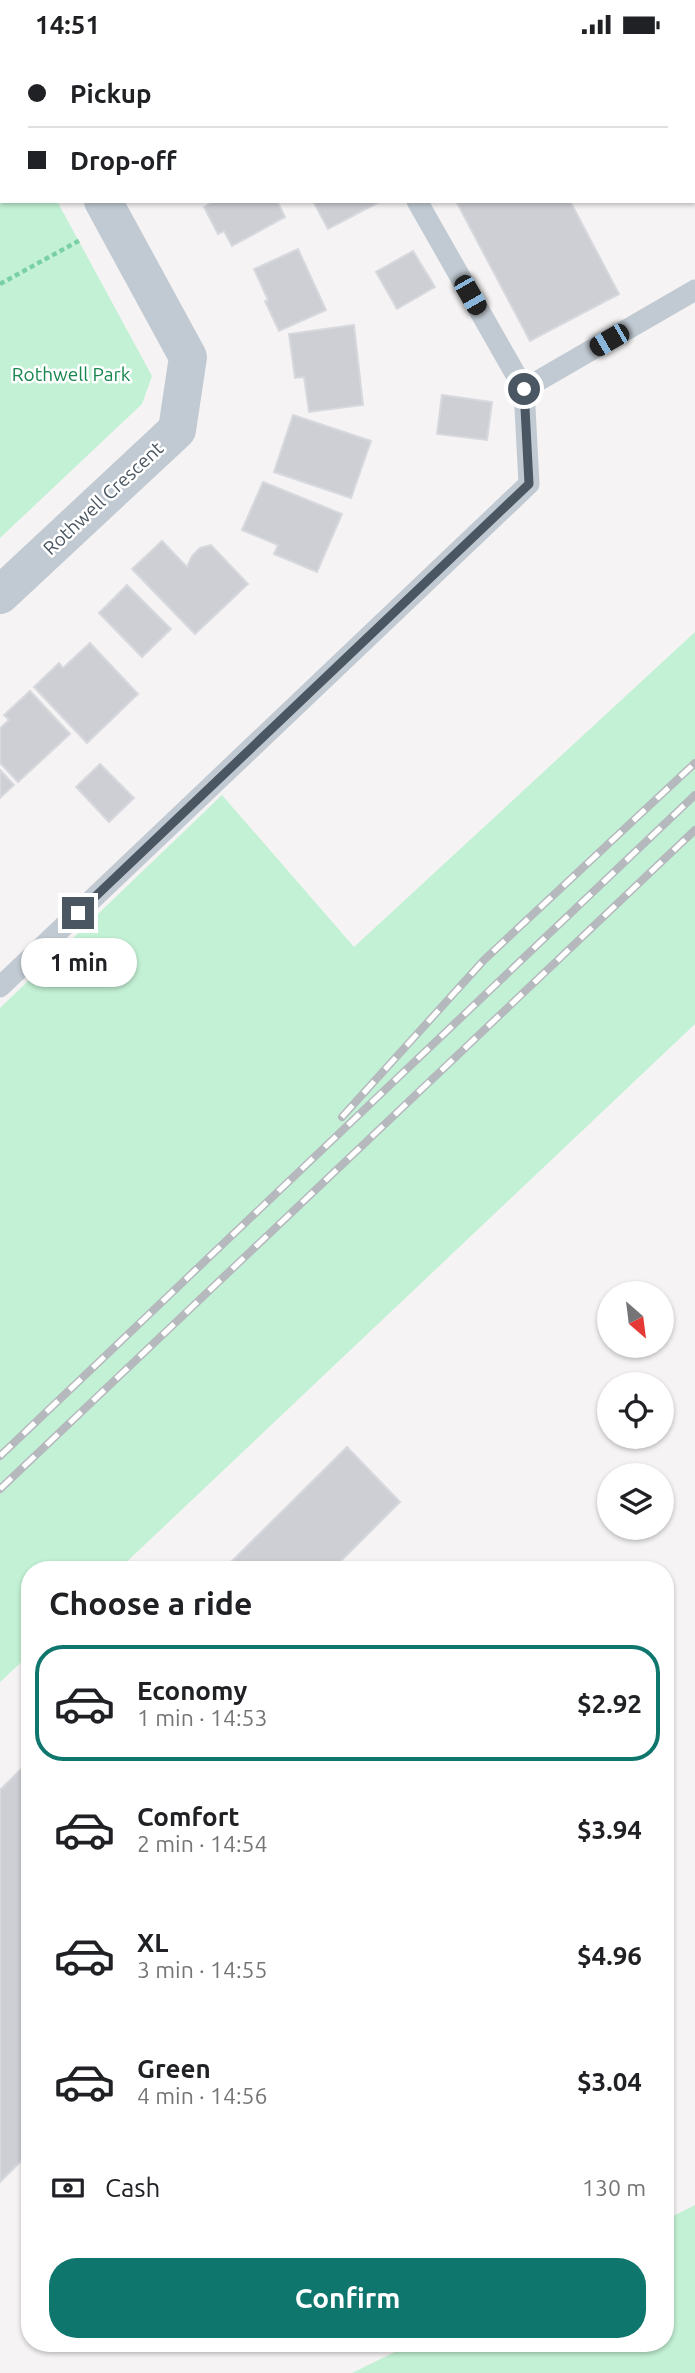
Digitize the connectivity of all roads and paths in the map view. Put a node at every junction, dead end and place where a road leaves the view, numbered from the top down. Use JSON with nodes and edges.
{"nodes":[{"id":1,"x":418,"y":203,"type":"edge"},
{"id":2,"x":108,"y":211,"type":"edge"},
{"id":3,"x":0,"y":284,"type":"edge"},
{"id":4,"x":695,"y":290,"type":"edge"},
{"id":5,"x":524,"y":389,"type":"junction"},
{"id":6,"x":0,"y":595,"type":"edge"},
{"id":7,"x":0,"y":987,"type":"edge"}],
"edges":[{"from":1,"to":5,"type":"lane"},
{"from":2,"to":3,"type":"path"},
{"from":2,"to":6,"type":"street","name":"Rothwell Crescent"},
{"from":4,"to":5,"type":"lane"},
{"from":5,"to":7,"type":"lane"}]}
